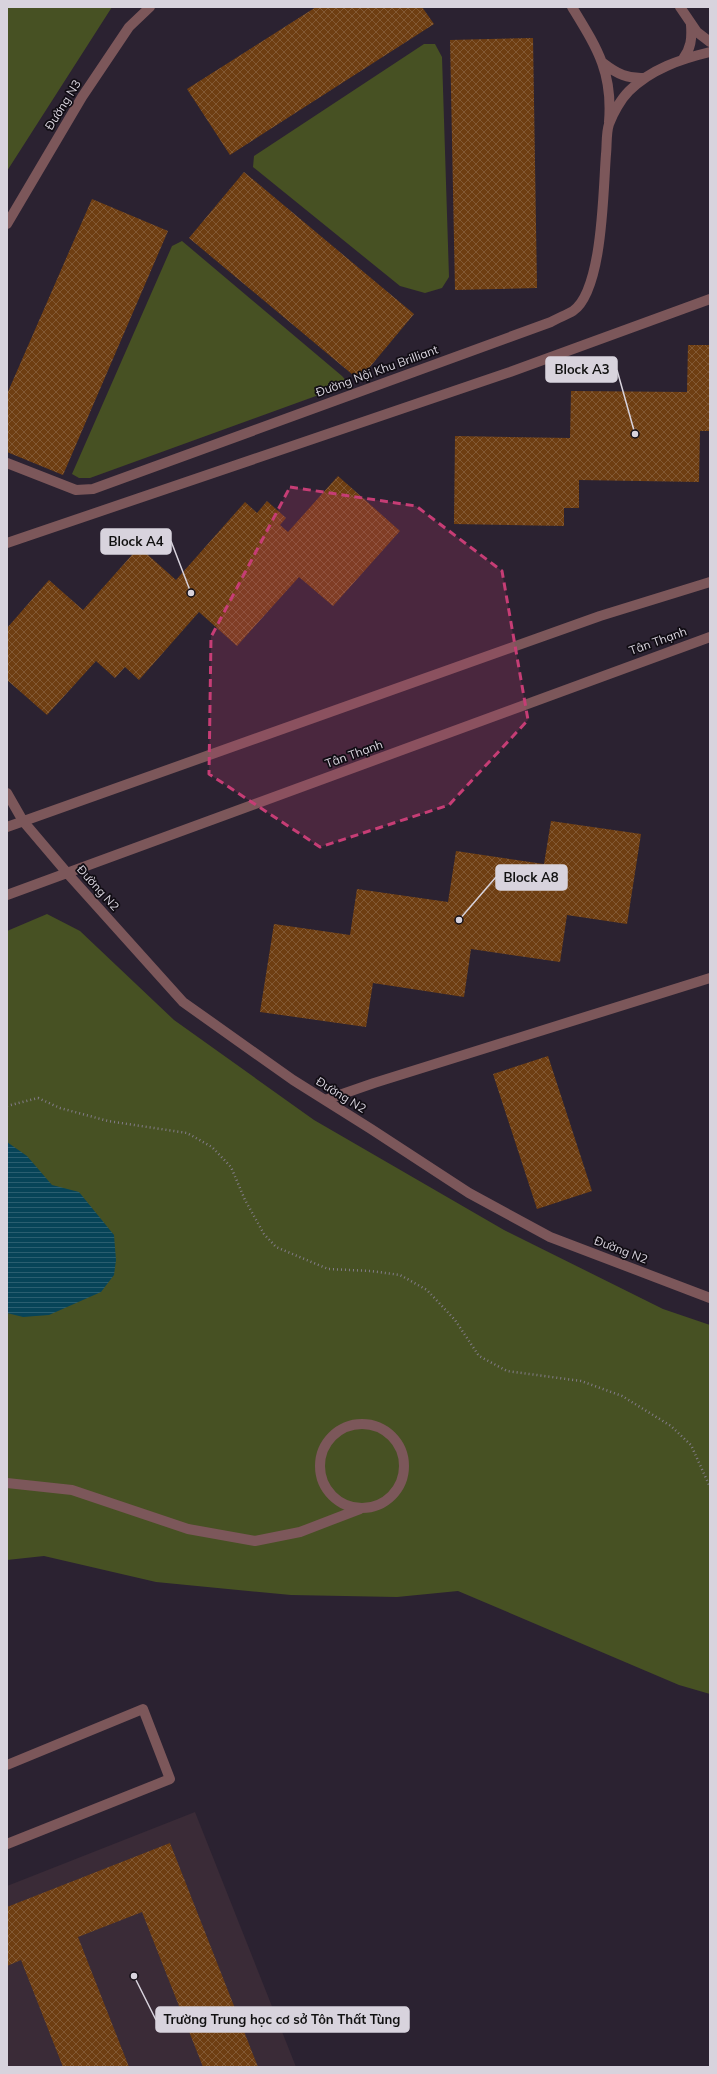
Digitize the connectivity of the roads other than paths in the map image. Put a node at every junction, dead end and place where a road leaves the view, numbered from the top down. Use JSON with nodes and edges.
{"nodes":[{"id":1,"x":150,"y":7,"type":"edge"},
{"id":2,"x":572,"y":7,"type":"edge"},
{"id":3,"x":680,"y":7,"type":"edge"},
{"id":4,"x":691,"y":25,"type":"junction"},
{"id":5,"x":710,"y":42,"type":"edge"},
{"id":6,"x":710,"y":52,"type":"edge"},
{"id":7,"x":683,"y":59,"type":"junction"},
{"id":8,"x":603,"y":63,"type":"junction"},
{"id":9,"x":645,"y":78,"type":"junction"},
{"id":10,"x":608,"y":125,"type":"junction"},
{"id":11,"x":7,"y":224,"type":"edge"},
{"id":12,"x":710,"y":299,"type":"edge"},
{"id":13,"x":7,"y":463,"type":"edge"},
{"id":14,"x":7,"y":543,"type":"edge"},
{"id":15,"x":710,"y":582,"type":"edge"},
{"id":16,"x":710,"y":636,"type":"edge"},
{"id":17,"x":7,"y":793,"type":"edge"},
{"id":18,"x":23,"y":821,"type":"junction"},
{"id":19,"x":7,"y":827,"type":"edge"},
{"id":20,"x":68,"y":874,"type":"junction"},
{"id":21,"x":7,"y":896,"type":"edge"},
{"id":22,"x":710,"y":978,"type":"edge"},
{"id":23,"x":325,"y":1100,"type":"junction"},
{"id":24,"x":710,"y":1298,"type":"edge"},
{"id":25,"x":8,"y":1484,"type":"edge"},
{"id":26,"x":360,"y":1509,"type":"junction"},
{"id":27,"x":7,"y":1765,"type":"edge"},
{"id":28,"x":7,"y":1844,"type":"edge"}],
"edges":[{"from":1,"to":11,"type":"street","name":"Đường N3"},
{"from":2,"to":8,"type":"street","name":"Đường Nội Khu Brilliant"},
{"from":3,"to":4,"type":"street"},
{"from":4,"to":5,"type":"street"},
{"from":4,"to":7,"type":"street"},
{"from":6,"to":7,"type":"street","name":"Đường Nội Khu Brilliant"},
{"from":7,"to":9,"type":"street","name":"Đường Nội Khu Brilliant"},
{"from":8,"to":9,"type":"street"},
{"from":8,"to":10,"type":"street","name":"Đường Nội Khu Brilliant"},
{"from":9,"to":10,"type":"street","name":"Đường Nội Khu Brilliant"},
{"from":10,"to":13,"type":"street","name":"Đường Nội Khu Brilliant"},
{"from":12,"to":14,"type":"street"},
{"from":15,"to":18,"type":"street"},
{"from":16,"to":20,"type":"street","name":"Tân Thạnh"},
{"from":17,"to":18,"type":"street"},
{"from":18,"to":19,"type":"street"},
{"from":18,"to":20,"type":"street","name":"Đường N2"},
{"from":20,"to":21,"type":"street","name":"Tân Thạnh"},
{"from":20,"to":23,"type":"street","name":"Đường N2"},
{"from":22,"to":23,"type":"street"},
{"from":23,"to":24,"type":"street","name":"Đường N2"},
{"from":25,"to":26,"type":"street"},
{"from":26,"to":26,"type":"street"},
{"from":27,"to":28,"type":"street"}]}
